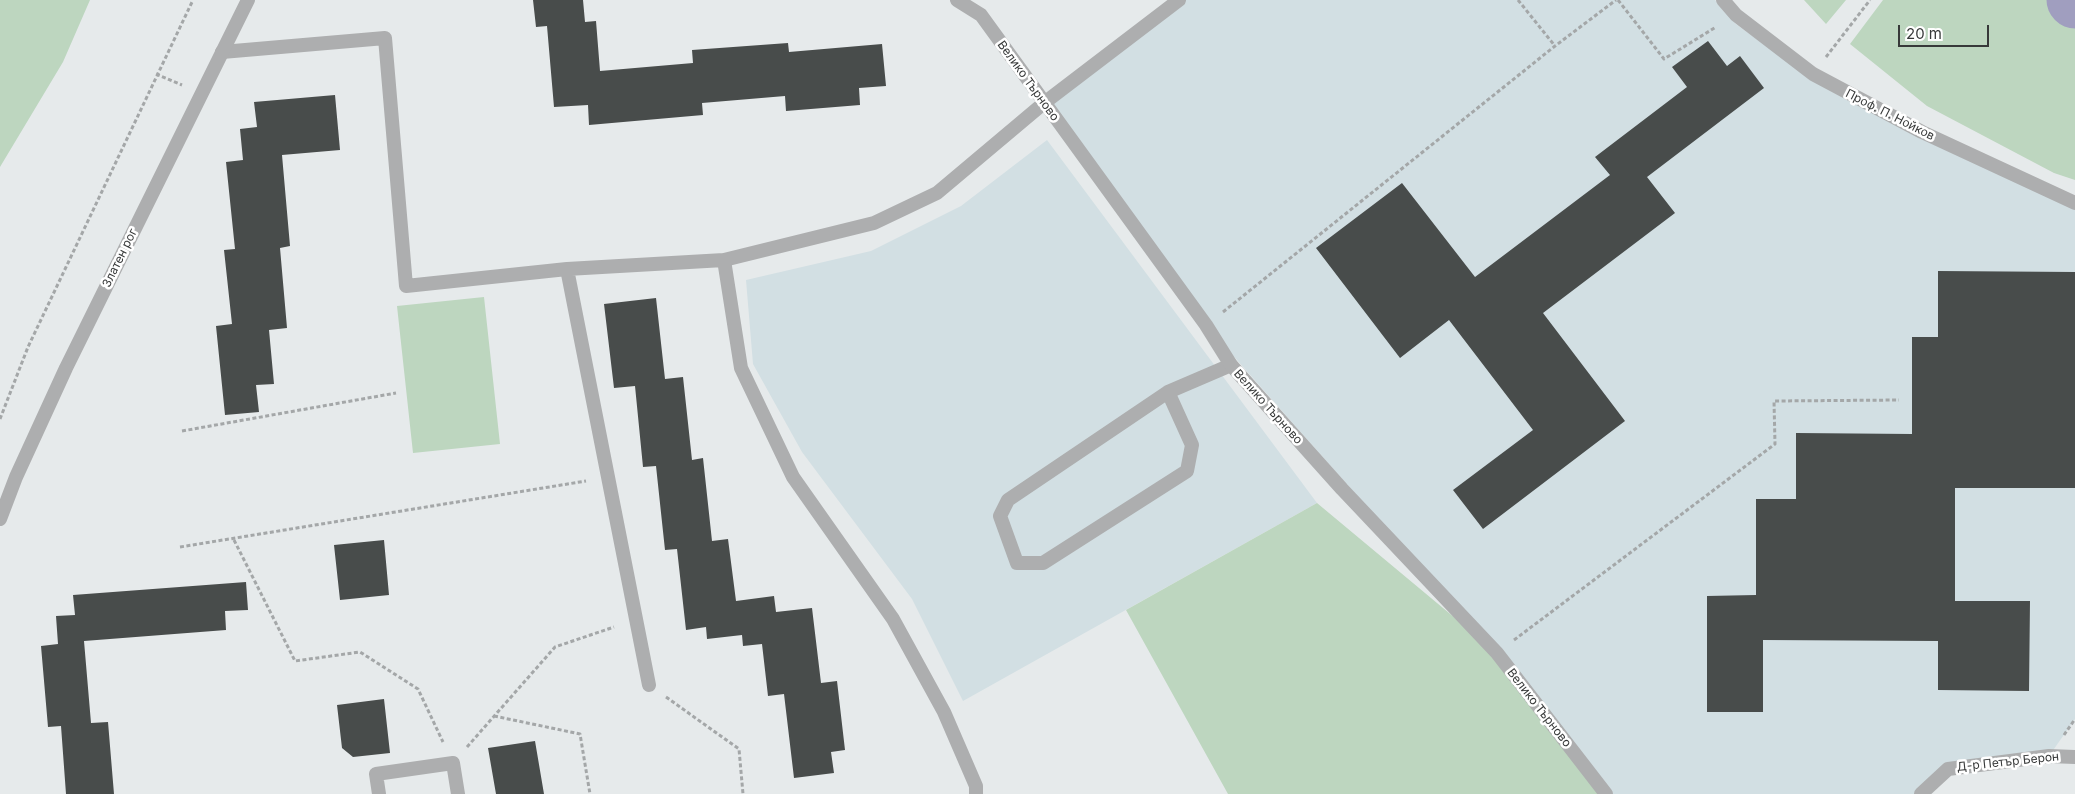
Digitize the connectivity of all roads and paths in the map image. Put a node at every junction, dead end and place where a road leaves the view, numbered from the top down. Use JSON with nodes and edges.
{"nodes":[{"id":1,"x":193,"y":0,"type":"edge"},
{"id":2,"x":248,"y":0,"type":"edge"},
{"id":3,"x":957,"y":0,"type":"edge"},
{"id":4,"x":1179,"y":0,"type":"edge"},
{"id":5,"x":1518,"y":0,"type":"edge"},
{"id":6,"x":1617,"y":0,"type":"edge"},
{"id":7,"x":1723,"y":0,"type":"edge"},
{"id":8,"x":1870,"y":0,"type":"edge"},
{"id":9,"x":1736,"y":14,"type":"junction"},
{"id":10,"x":1555,"y":46,"type":"junction"},
{"id":11,"x":222,"y":52,"type":"junction"},
{"id":12,"x":156,"y":74,"type":"junction"},
{"id":13,"x":1813,"y":74,"type":"junction"},
{"id":14,"x":201,"y":94,"type":"junction"},
{"id":15,"x":1044,"y":103,"type":"junction"},
{"id":16,"x":2075,"y":202,"type":"edge"},
{"id":17,"x":724,"y":260,"type":"junction"},
{"id":18,"x":567,"y":269,"type":"junction"},
{"id":19,"x":1206,"y":325,"type":"junction"},
{"id":20,"x":1231,"y":365,"type":"junction"},
{"id":21,"x":1168,"y":392,"type":"junction"},
{"id":22,"x":396,"y":393,"type":"dead end"},
{"id":23,"x":1899,"y":400,"type":"dead end"},
{"id":24,"x":0,"y":420,"type":"edge"},
{"id":25,"x":182,"y":431,"type":"dead end"},
{"id":26,"x":608,"y":477,"type":"junction"},
{"id":27,"x":0,"y":519,"type":"edge"},
{"id":28,"x":234,"y":540,"type":"junction"},
{"id":29,"x":180,"y":548,"type":"dead end"},
{"id":30,"x":636,"y":620,"type":"junction"},
{"id":31,"x":1496,"y":653,"type":"junction"},
{"id":32,"x":649,"y":685,"type":"joint"},
{"id":33,"x":494,"y":716,"type":"junction"},
{"id":34,"x":2075,"y":757,"type":"edge"},
{"id":35,"x":453,"y":762,"type":"junction"},
{"id":36,"x":379,"y":794,"type":"edge"},
{"id":37,"x":458,"y":794,"type":"edge"},
{"id":38,"x":590,"y":794,"type":"edge"},
{"id":39,"x":743,"y":794,"type":"edge"},
{"id":40,"x":976,"y":794,"type":"edge"},
{"id":41,"x":1606,"y":794,"type":"edge"},
{"id":42,"x":1921,"y":794,"type":"edge"}],
"edges":[{"from":1,"to":12,"type":"path"},
{"from":2,"to":11,"type":"street","name":"Златен рог"},
{"from":3,"to":15,"type":"street","name":"Велико Търново"},
{"from":4,"to":15,"type":"street"},
{"from":5,"to":10,"type":"path"},
{"from":6,"to":9,"type":"path"},
{"from":6,"to":10,"type":"path"},
{"from":7,"to":9,"type":"street","name":"Проф. П. Нойков"},
{"from":8,"to":13,"type":"path"},
{"from":9,"to":13,"type":"street","name":"Проф. П. Нойков"},
{"from":10,"to":19,"type":"path"},
{"from":11,"to":14,"type":"street","name":"Златен рог"},
{"from":11,"to":18,"type":"street"},
{"from":12,"to":14,"type":"path"},
{"from":12,"to":24,"type":"path"},
{"from":13,"to":16,"type":"street","name":"Проф. П. Нойков"},
{"from":14,"to":27,"type":"street","name":"Златен рог"},
{"from":15,"to":17,"type":"street"},
{"from":15,"to":19,"type":"street","name":"Велико Търново"},
{"from":17,"to":18,"type":"street"},
{"from":17,"to":40,"type":"street"},
{"from":18,"to":26,"type":"street"},
{"from":19,"to":20,"type":"street","name":"Велико Търново"},
{"from":20,"to":21,"type":"street"},
{"from":20,"to":31,"type":"street","name":"Велико Търново"},
{"from":21,"to":21,"type":"street"},
{"from":22,"to":25,"type":"path"},
{"from":23,"to":31,"type":"path"},
{"from":26,"to":28,"type":"path"},
{"from":26,"to":30,"type":"street"},
{"from":28,"to":29,"type":"path"},
{"from":28,"to":35,"type":"path"},
{"from":30,"to":32,"type":"street"},
{"from":30,"to":33,"type":"path"},
{"from":31,"to":41,"type":"street","name":"Велико Търново"},
{"from":32,"to":39,"type":"path"},
{"from":33,"to":35,"type":"path"},
{"from":33,"to":38,"type":"path"},
{"from":34,"to":42,"type":"street","name":"Д-р Петър Берон"},
{"from":35,"to":36,"type":"street"},
{"from":35,"to":37,"type":"street"}]}
